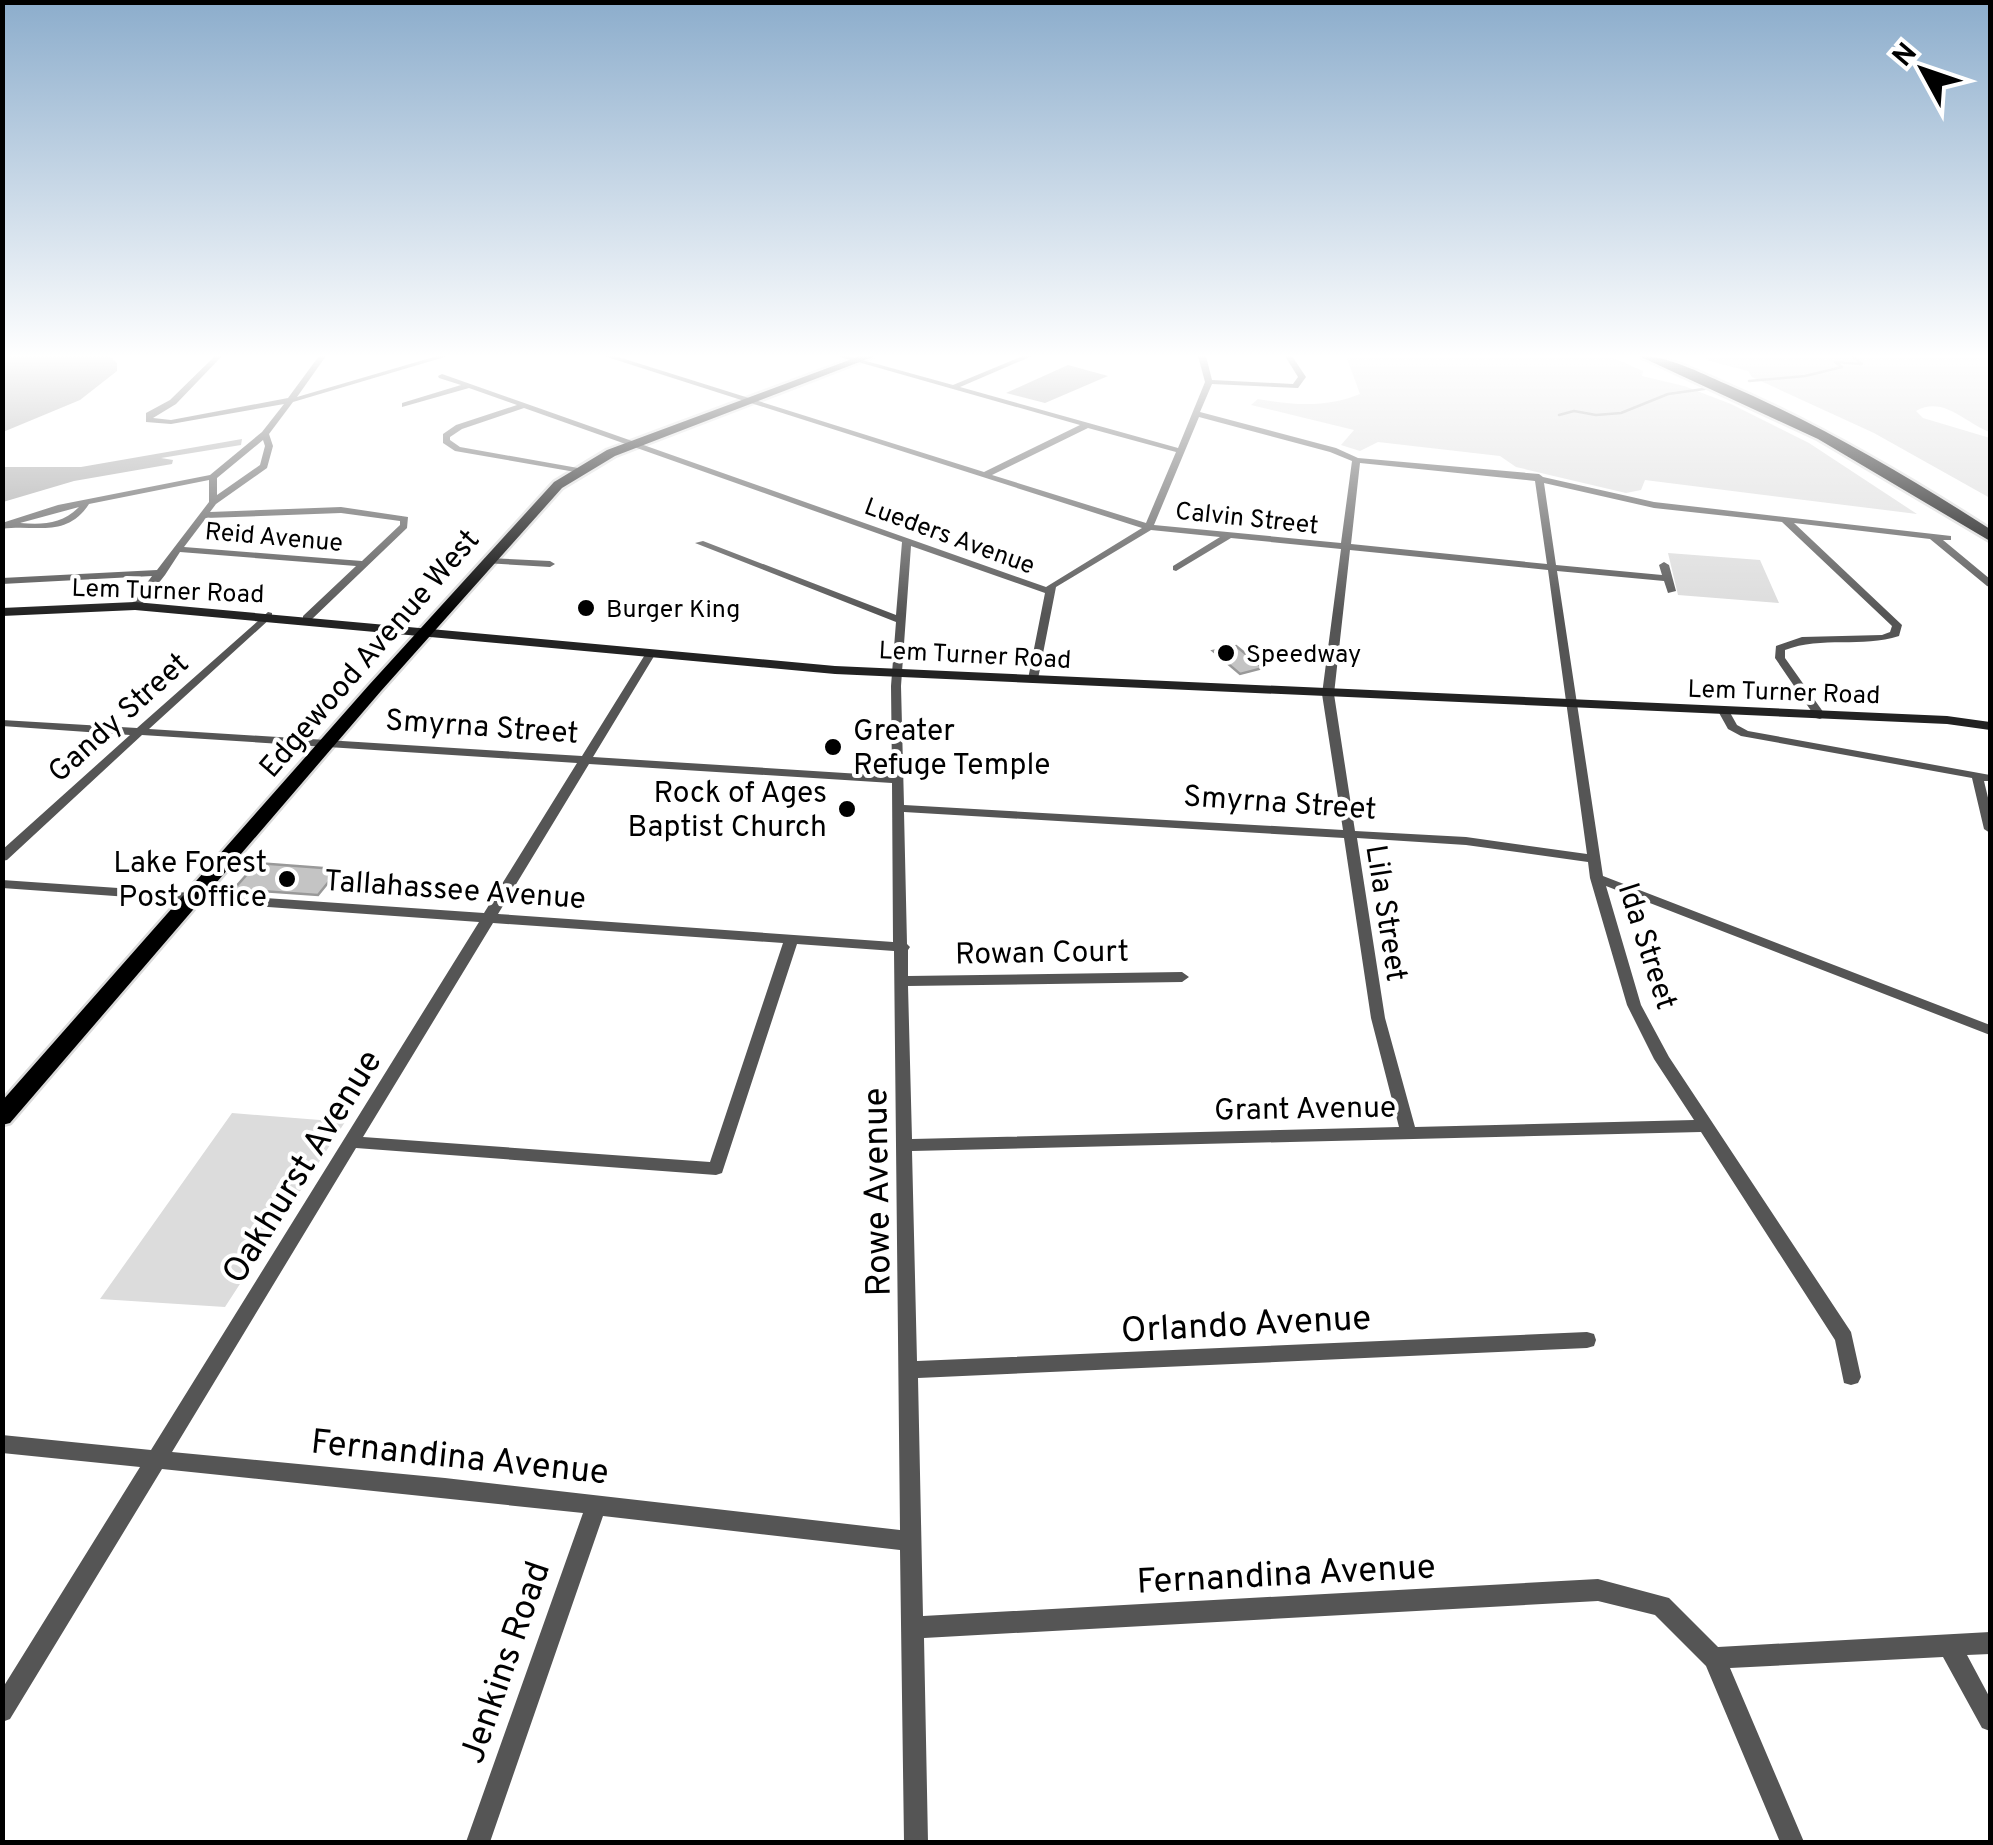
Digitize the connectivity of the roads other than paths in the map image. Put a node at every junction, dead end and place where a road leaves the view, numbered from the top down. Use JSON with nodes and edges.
{"nodes":[{"id":1,"x":255,"y":442,"type":"edge"},
{"id":2,"x":268,"y":442,"type":"edge"},
{"id":3,"x":446,"y":442,"type":"edge"},
{"id":4,"x":628,"y":442,"type":"edge"},
{"id":5,"x":639,"y":442,"type":"edge"},
{"id":6,"x":883,"y":442,"type":"edge"},
{"id":7,"x":1054,"y":442,"type":"edge"},
{"id":8,"x":1149,"y":442,"type":"edge"},
{"id":9,"x":1186,"y":442,"type":"edge"},
{"id":10,"x":1298,"y":442,"type":"edge"},
{"id":11,"x":1838,"y":442,"type":"edge"},
{"id":12,"x":1863,"y":442,"type":"edge"},
{"id":13,"x":634,"y":444,"type":"junction"},
{"id":14,"x":1846,"y":446,"type":"junction"},
{"id":15,"x":1182,"y":451,"type":"junction"},
{"id":16,"x":1355,"y":458,"type":"junction"},
{"id":17,"x":578,"y":471,"type":"junction"},
{"id":18,"x":987,"y":474,"type":"junction"},
{"id":19,"x":213,"y":476,"type":"junction"},
{"id":20,"x":1539,"y":478,"type":"junction"},
{"id":21,"x":213,"y":502,"type":"junction"},
{"id":22,"x":205,"y":515,"type":"junction"},
{"id":23,"x":1988,"y":517,"type":"edge"},
{"id":24,"x":1785,"y":520,"type":"junction"},
{"id":25,"x":5,"y":525,"type":"edge"},
{"id":26,"x":1150,"y":527,"type":"junction"},
{"id":27,"x":1229,"y":536,"type":"junction"},
{"id":28,"x":1932,"y":536,"type":"junction"},
{"id":29,"x":1990,"y":536,"type":"edge"},
{"id":30,"x":1948,"y":538,"type":"dead end"},
{"id":31,"x":908,"y":542,"type":"junction"},
{"id":32,"x":700,"y":543,"type":"dead end"},
{"id":33,"x":1346,"y":547,"type":"junction"},
{"id":34,"x":180,"y":549,"type":"junction"},
{"id":35,"x":1990,"y":553,"type":"edge"},
{"id":36,"x":487,"y":562,"type":"junction"},
{"id":37,"x":364,"y":564,"type":"junction"},
{"id":38,"x":550,"y":564,"type":"dead end"},
{"id":39,"x":1664,"y":564,"type":"dead end"},
{"id":40,"x":1552,"y":567,"type":"junction"},
{"id":41,"x":1176,"y":568,"type":"dead end"},
{"id":42,"x":162,"y":573,"type":"junction"},
{"id":43,"x":2,"y":581,"type":"edge"},
{"id":44,"x":1990,"y":584,"type":"edge"},
{"id":45,"x":1048,"y":592,"type":"junction"},
{"id":46,"x":135,"y":606,"type":"junction"},
{"id":47,"x":2,"y":612,"type":"edge"},
{"id":48,"x":268,"y":615,"type":"junction"},
{"id":49,"x":307,"y":618,"type":"junction"},
{"id":50,"x":901,"y":620,"type":"junction"},
{"id":51,"x":427,"y":630,"type":"junction"},
{"id":52,"x":651,"y":653,"type":"junction"},
{"id":53,"x":897,"y":674,"type":"junction"},
{"id":54,"x":1033,"y":679,"type":"junction"},
{"id":55,"x":1328,"y":694,"type":"junction"},
{"id":56,"x":1571,"y":704,"type":"junction"},
{"id":57,"x":1724,"y":712,"type":"junction"},
{"id":58,"x":1820,"y":716,"type":"junction"},
{"id":59,"x":1988,"y":723,"type":"edge"},
{"id":60,"x":2,"y":724,"type":"edge"},
{"id":61,"x":138,"y":732,"type":"junction"},
{"id":62,"x":328,"y":744,"type":"junction"},
{"id":63,"x":585,"y":760,"type":"junction"},
{"id":64,"x":1984,"y":777,"type":"edge"},
{"id":65,"x":899,"y":780,"type":"junction"},
{"id":66,"x":900,"y":808,"type":"junction"},
{"id":67,"x":1990,"y":829,"type":"edge"},
{"id":68,"x":1349,"y":834,"type":"junction"},
{"id":69,"x":2,"y":858,"type":"edge"},
{"id":70,"x":1594,"y":859,"type":"junction"},
{"id":71,"x":1597,"y":878,"type":"junction"},
{"id":72,"x":2,"y":884,"type":"edge"},
{"id":73,"x":196,"y":898,"type":"junction"},
{"id":74,"x":488,"y":918,"type":"junction"},
{"id":75,"x":791,"y":942,"type":"junction"},
{"id":76,"x":903,"y":947,"type":"junction"},
{"id":77,"x":1182,"y":977,"type":"dead end"},
{"id":78,"x":903,"y":981,"type":"junction"},
{"id":79,"x":1989,"y":1024,"type":"edge"},
{"id":80,"x":5,"y":1111,"type":"edge"},
{"id":81,"x":1705,"y":1126,"type":"junction"},
{"id":82,"x":1409,"y":1134,"type":"junction"},
{"id":83,"x":352,"y":1142,"type":"junction"},
{"id":84,"x":905,"y":1145,"type":"junction"},
{"id":85,"x":1587,"y":1340,"type":"dead end"},
{"id":86,"x":908,"y":1370,"type":"junction"},
{"id":87,"x":1851,"y":1377,"type":"dead end"},
{"id":88,"x":2,"y":1444,"type":"edge"},
{"id":89,"x":156,"y":1460,"type":"junction"},
{"id":90,"x":596,"y":1505,"type":"junction"},
{"id":91,"x":911,"y":1541,"type":"junction"},
{"id":92,"x":913,"y":1628,"type":"junction"},
{"id":93,"x":1990,"y":1643,"type":"edge"},
{"id":94,"x":1949,"y":1645,"type":"junction"},
{"id":95,"x":1714,"y":1658,"type":"junction"},
{"id":96,"x":2,"y":1711,"type":"edge"},
{"id":97,"x":1990,"y":1720,"type":"edge"},
{"id":98,"x":478,"y":1842,"type":"edge"},
{"id":99,"x":916,"y":1842,"type":"edge"},
{"id":100,"x":1792,"y":1842,"type":"edge"}],
"edges":[{"from":1,"to":19,"type":"street"},
{"from":2,"to":21,"type":"street"},
{"from":3,"to":17,"type":"street"},
{"from":4,"to":13,"type":"street","name":"Lueders Avenue"},
{"from":5,"to":13,"type":"main road","name":"Edgewood Avenue West"},
{"from":6,"to":18,"type":"street","name":"Calvin Street"},
{"from":7,"to":18,"type":"street"},
{"from":8,"to":15,"type":"street"},
{"from":9,"to":15,"type":"street"},
{"from":10,"to":16,"type":"street"},
{"from":11,"to":14,"type":"highway"},
{"from":12,"to":23,"type":"highway"},
{"from":13,"to":17,"type":"main road","name":"Edgewood Avenue West"},
{"from":13,"to":31,"type":"street","name":"Lueders Avenue"},
{"from":14,"to":29,"type":"highway"},
{"from":14,"to":35,"type":"highway"},
{"from":15,"to":26,"type":"street"},
{"from":16,"to":20,"type":"street"},
{"from":16,"to":33,"type":"street","name":"Lila Street"},
{"from":17,"to":36,"type":"main road","name":"Edgewood Avenue West"},
{"from":18,"to":26,"type":"street","name":"Calvin Street"},
{"from":19,"to":21,"type":"street"},
{"from":19,"to":25,"type":"street"},
{"from":20,"to":24,"type":"street"},
{"from":20,"to":40,"type":"street","name":"Ida Street"},
{"from":21,"to":22,"type":"street"},
{"from":22,"to":34,"type":"street"},
{"from":22,"to":37,"type":"street"},
{"from":24,"to":28,"type":"street"},
{"from":24,"to":58,"type":"street"},
{"from":26,"to":27,"type":"street","name":"Calvin Street"},
{"from":26,"to":45,"type":"street"},
{"from":27,"to":33,"type":"street","name":"Calvin Street"},
{"from":27,"to":41,"type":"street"},
{"from":28,"to":30,"type":"street"},
{"from":28,"to":44,"type":"street"},
{"from":31,"to":45,"type":"street","name":"Lueders Avenue"},
{"from":31,"to":50,"type":"street","name":"Rowe Avenue"},
{"from":32,"to":50,"type":"street"},
{"from":33,"to":40,"type":"street","name":"Calvin Street"},
{"from":33,"to":55,"type":"street","name":"Lila Street"},
{"from":34,"to":37,"type":"street","name":"Reid Avenue"},
{"from":34,"to":42,"type":"street"},
{"from":36,"to":38,"type":"street"},
{"from":36,"to":51,"type":"main road","name":"Edgewood Avenue West"},
{"from":37,"to":49,"type":"street"},
{"from":39,"to":40,"type":"street","name":"Calvin Street"},
{"from":40,"to":56,"type":"street","name":"Ida Street"},
{"from":42,"to":43,"type":"street"},
{"from":42,"to":46,"type":"street"},
{"from":45,"to":54,"type":"street"},
{"from":46,"to":47,"type":"main road","name":"Lem Turner Road"},
{"from":46,"to":48,"type":"main road","name":"Lem Turner Road"},
{"from":48,"to":49,"type":"main road","name":"Lem Turner Road"},
{"from":48,"to":61,"type":"street","name":"Gandy Street"},
{"from":49,"to":51,"type":"main road","name":"Lem Turner Road"},
{"from":50,"to":53,"type":"street","name":"Rowe Avenue"},
{"from":51,"to":52,"type":"main road","name":"Lem Turner Road"},
{"from":51,"to":62,"type":"main road","name":"Edgewood Avenue West"},
{"from":52,"to":53,"type":"main road","name":"Lem Turner Road"},
{"from":52,"to":63,"type":"street","name":"Oakhurst Avenue"},
{"from":53,"to":54,"type":"main road","name":"Lem Turner Road"},
{"from":53,"to":65,"type":"street","name":"Rowe Avenue"},
{"from":54,"to":55,"type":"main road","name":"Lem Turner Road"},
{"from":55,"to":56,"type":"main road","name":"Lem Turner Road"},
{"from":55,"to":68,"type":"street","name":"Lila Street"},
{"from":56,"to":57,"type":"main road","name":"Lem Turner Road"},
{"from":56,"to":70,"type":"street","name":"Ida Street"},
{"from":57,"to":58,"type":"main road","name":"Lem Turner Road"},
{"from":57,"to":64,"type":"street"},
{"from":58,"to":59,"type":"main road","name":"Lem Turner Road"},
{"from":60,"to":61,"type":"street","name":"Smyrna Street"},
{"from":61,"to":62,"type":"street","name":"Smyrna Street"},
{"from":61,"to":69,"type":"street","name":"Gandy Street"},
{"from":62,"to":63,"type":"street","name":"Smyrna Street"},
{"from":62,"to":73,"type":"main road","name":"Edgewood Avenue West"},
{"from":63,"to":65,"type":"street","name":"Smyrna Street"},
{"from":63,"to":74,"type":"street","name":"Oakhurst Avenue"},
{"from":64,"to":67,"type":"street"},
{"from":65,"to":66,"type":"street","name":"Rowe Avenue"},
{"from":66,"to":68,"type":"street","name":"Smyrna Street"},
{"from":66,"to":76,"type":"street","name":"Rowe Avenue"},
{"from":68,"to":70,"type":"street","name":"Smyrna Street"},
{"from":68,"to":82,"type":"street","name":"Lila Street"},
{"from":70,"to":71,"type":"street","name":"Ida Street"},
{"from":71,"to":79,"type":"street"},
{"from":71,"to":81,"type":"street","name":"Ida Street"},
{"from":72,"to":73,"type":"street","name":"Tallahassee Avenue"},
{"from":73,"to":74,"type":"street","name":"Tallahassee Avenue"},
{"from":73,"to":80,"type":"main road","name":"Edgewood Avenue West"},
{"from":74,"to":75,"type":"street","name":"Tallahassee Avenue"},
{"from":74,"to":83,"type":"street","name":"Oakhurst Avenue"},
{"from":75,"to":76,"type":"street","name":"Tallahassee Avenue"},
{"from":75,"to":83,"type":"street"},
{"from":76,"to":78,"type":"street","name":"Rowe Avenue"},
{"from":77,"to":78,"type":"street","name":"Rowan Court"},
{"from":78,"to":84,"type":"street","name":"Rowe Avenue"},
{"from":81,"to":82,"type":"street","name":"Grant Avenue"},
{"from":81,"to":87,"type":"street","name":"Ida Street"},
{"from":82,"to":84,"type":"street","name":"Grant Avenue"},
{"from":83,"to":89,"type":"street","name":"Oakhurst Avenue"},
{"from":84,"to":86,"type":"street","name":"Rowe Avenue"},
{"from":85,"to":86,"type":"street","name":"Orlando Avenue"},
{"from":86,"to":91,"type":"street","name":"Rowe Avenue"},
{"from":88,"to":89,"type":"street","name":"Fernandina Avenue"},
{"from":89,"to":90,"type":"street","name":"Fernandina Avenue"},
{"from":89,"to":96,"type":"street","name":"Oakhurst Avenue"},
{"from":90,"to":91,"type":"street","name":"Fernandina Avenue"},
{"from":90,"to":98,"type":"street","name":"Jenkins Road"},
{"from":91,"to":92,"type":"street","name":"Rowe Avenue"},
{"from":92,"to":95,"type":"street","name":"Fernandina Avenue"},
{"from":92,"to":99,"type":"street","name":"Rowe Avenue"},
{"from":93,"to":94,"type":"street"},
{"from":94,"to":95,"type":"street"},
{"from":94,"to":97,"type":"street"},
{"from":95,"to":100,"type":"street"}]}
